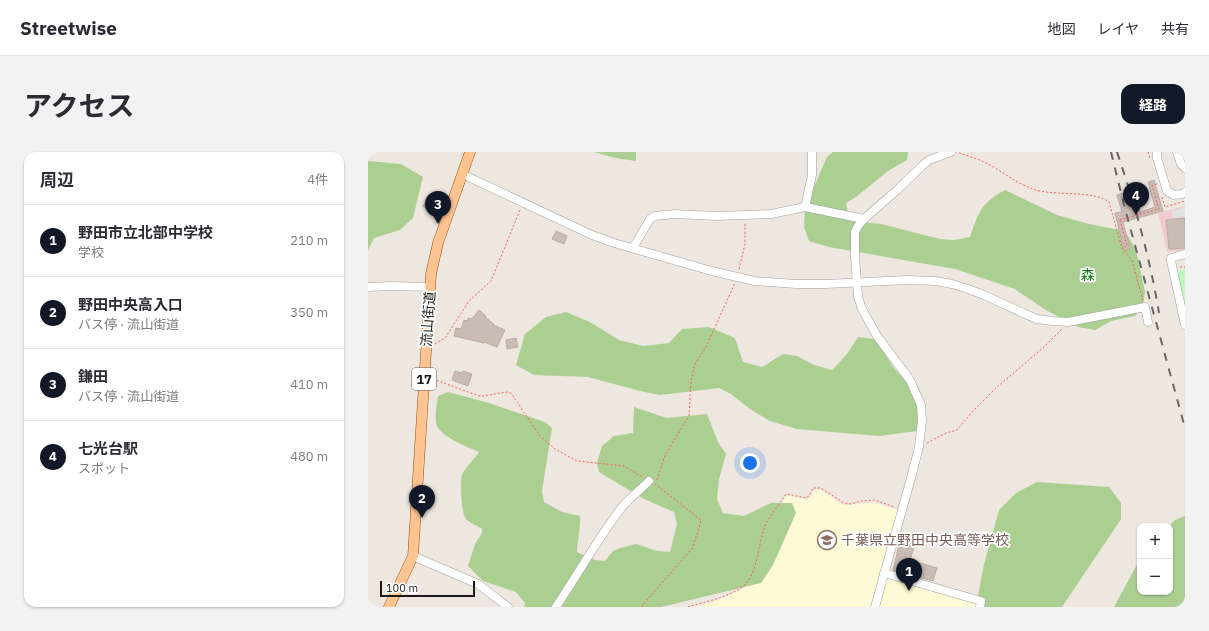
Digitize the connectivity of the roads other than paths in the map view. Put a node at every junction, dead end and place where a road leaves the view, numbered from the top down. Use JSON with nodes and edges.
{"nodes":[{"id":1,"x":470,"y":152,"type":"edge"},
{"id":2,"x":812,"y":152,"type":"edge"},
{"id":3,"x":955,"y":152,"type":"edge"},
{"id":4,"x":1157,"y":152,"type":"edge"},
{"id":5,"x":1177,"y":152,"type":"edge"},
{"id":6,"x":1185,"y":168,"type":"edge"},
{"id":7,"x":462,"y":174,"type":"junction"},
{"id":8,"x":1185,"y":192,"type":"edge"},
{"id":9,"x":805,"y":207,"type":"junction"},
{"id":10,"x":864,"y":219,"type":"junction"},
{"id":11,"x":633,"y":248,"type":"junction"},
{"id":12,"x":1185,"y":254,"type":"edge"},
{"id":13,"x":857,"y":283,"type":"junction"},
{"id":14,"x":368,"y":287,"type":"edge"},
{"id":15,"x":430,"y":287,"type":"junction"},
{"id":16,"x":1148,"y":322,"type":"dead end"},
{"id":17,"x":1185,"y":324,"type":"edge"},
{"id":18,"x":649,"y":481,"type":"road end"},
{"id":19,"x":413,"y":556,"type":"junction"},
{"id":20,"x":884,"y":573,"type":"junction"},
{"id":21,"x":389,"y":607,"type":"edge"},
{"id":22,"x":508,"y":607,"type":"edge"},
{"id":23,"x":556,"y":607,"type":"edge"},
{"id":24,"x":875,"y":607,"type":"edge"},
{"id":25,"x":980,"y":607,"type":"edge"}],
"edges":[{"from":1,"to":7,"type":"main road","name":"流山街道","number":"17"},
{"from":2,"to":9,"type":"street"},
{"from":3,"to":10,"type":"street"},
{"from":4,"to":8,"type":"street"},
{"from":5,"to":6,"type":"street"},
{"from":7,"to":11,"type":"street"},
{"from":7,"to":15,"type":"main road","name":"流山街道","number":"17"},
{"from":9,"to":10,"type":"street"},
{"from":9,"to":11,"type":"street"},
{"from":10,"to":13,"type":"street"},
{"from":11,"to":13,"type":"street"},
{"from":12,"to":17,"type":"street"},
{"from":13,"to":16,"type":"street"},
{"from":13,"to":20,"type":"street"},
{"from":14,"to":15,"type":"street"},
{"from":15,"to":19,"type":"main road","name":"流山街道","number":"17"},
{"from":18,"to":23,"type":"street"},
{"from":19,"to":21,"type":"main road","name":"流山街道","number":"17"},
{"from":19,"to":22,"type":"street"},
{"from":20,"to":24,"type":"street"},
{"from":20,"to":25,"type":"street"}]}
